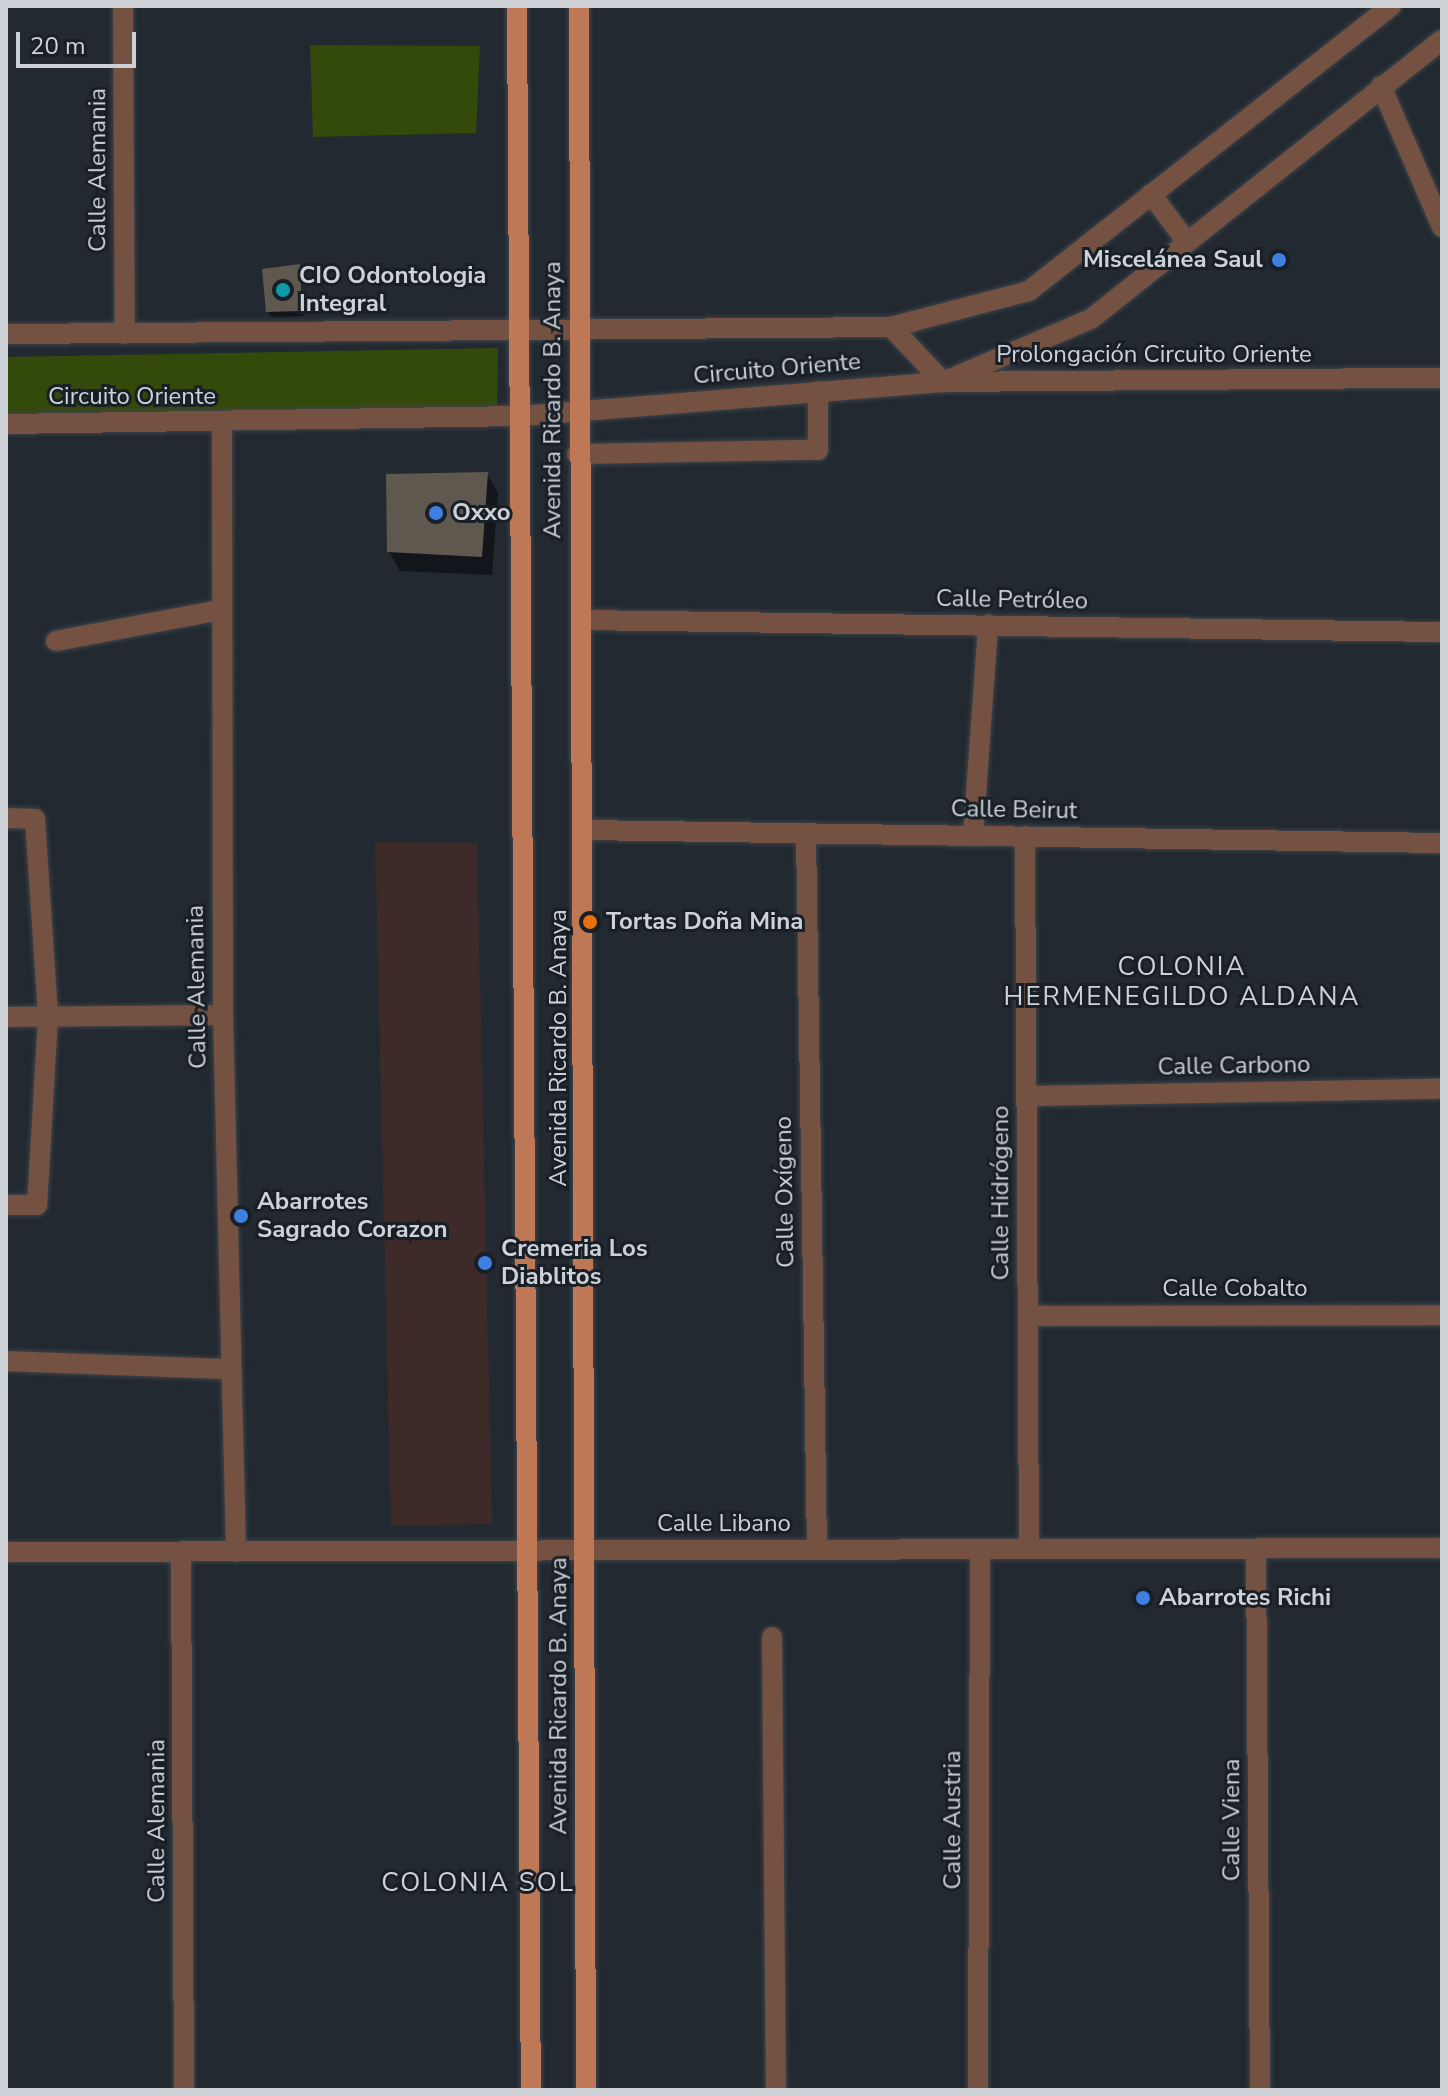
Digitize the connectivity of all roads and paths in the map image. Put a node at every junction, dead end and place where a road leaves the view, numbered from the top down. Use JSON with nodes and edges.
{"nodes":[{"id":1,"x":123,"y":6,"type":"edge"},
{"id":2,"x":517,"y":6,"type":"edge"},
{"id":3,"x":579,"y":6,"type":"edge"},
{"id":4,"x":1391,"y":6,"type":"edge"},
{"id":5,"x":1442,"y":40,"type":"edge"},
{"id":6,"x":1381,"y":86,"type":"junction"},
{"id":7,"x":1151,"y":194,"type":"junction"},
{"id":8,"x":1442,"y":227,"type":"edge"},
{"id":9,"x":1187,"y":242,"type":"junction"},
{"id":10,"x":891,"y":327,"type":"junction"},
{"id":11,"x":579,"y":332,"type":"junction"},
{"id":12,"x":521,"y":333,"type":"junction"},
{"id":13,"x":6,"y":334,"type":"edge"},
{"id":14,"x":125,"y":334,"type":"junction"},
{"id":15,"x":1442,"y":378,"type":"edge"},
{"id":16,"x":943,"y":382,"type":"junction"},
{"id":17,"x":818,"y":391,"type":"junction"},
{"id":18,"x":578,"y":412,"type":"junction"},
{"id":19,"x":521,"y":416,"type":"junction"},
{"id":20,"x":222,"y":422,"type":"junction"},
{"id":21,"x":6,"y":424,"type":"edge"},
{"id":22,"x":577,"y":454,"type":"junction"},
{"id":23,"x":220,"y":610,"type":"junction"},
{"id":24,"x":581,"y":620,"type":"junction"},
{"id":25,"x":988,"y":625,"type":"junction"},
{"id":26,"x":1442,"y":632,"type":"edge"},
{"id":27,"x":56,"y":641,"type":"dead end"},
{"id":28,"x":6,"y":818,"type":"edge"},
{"id":29,"x":585,"y":830,"type":"junction"},
{"id":30,"x":806,"y":833,"type":"junction"},
{"id":31,"x":973,"y":836,"type":"junction"},
{"id":32,"x":1025,"y":836,"type":"junction"},
{"id":33,"x":1442,"y":843,"type":"edge"},
{"id":34,"x":223,"y":1015,"type":"junction"},
{"id":35,"x":6,"y":1017,"type":"edge"},
{"id":36,"x":48,"y":1017,"type":"junction"},
{"id":37,"x":1442,"y":1089,"type":"edge"},
{"id":38,"x":1027,"y":1096,"type":"junction"},
{"id":39,"x":6,"y":1205,"type":"edge"},
{"id":40,"x":1442,"y":1315,"type":"edge"},
{"id":41,"x":1028,"y":1316,"type":"junction"},
{"id":42,"x":6,"y":1361,"type":"edge"},
{"id":43,"x":228,"y":1369,"type":"junction"},
{"id":44,"x":1442,"y":1548,"type":"edge"},
{"id":45,"x":980,"y":1549,"type":"junction"},
{"id":46,"x":1029,"y":1549,"type":"junction"},
{"id":47,"x":1256,"y":1549,"type":"junction"},
{"id":48,"x":584,"y":1550,"type":"junction"},
{"id":49,"x":817,"y":1550,"type":"junction"},
{"id":50,"x":529,"y":1551,"type":"junction"},
{"id":51,"x":6,"y":1552,"type":"edge"},
{"id":52,"x":181,"y":1552,"type":"junction"},
{"id":53,"x":236,"y":1552,"type":"junction"},
{"id":54,"x":772,"y":1637,"type":"dead end"},
{"id":55,"x":184,"y":2090,"type":"edge"},
{"id":56,"x":531,"y":2090,"type":"edge"},
{"id":57,"x":586,"y":2090,"type":"edge"},
{"id":58,"x":776,"y":2090,"type":"edge"},
{"id":59,"x":978,"y":2090,"type":"edge"},
{"id":60,"x":1260,"y":2090,"type":"edge"}],
"edges":[{"from":1,"to":14,"type":"street","name":"Calle Alemania"},
{"from":2,"to":12,"type":"main road","name":"Avenida Ricardo B. Anaya"},
{"from":3,"to":11,"type":"main road","name":"Avenida Ricardo B. Anaya"},
{"from":4,"to":7,"type":"street","name":"Circuito Oriente"},
{"from":5,"to":6,"type":"street","name":"Circuito Oriente"},
{"from":6,"to":8,"type":"street"},
{"from":6,"to":9,"type":"street","name":"Circuito Oriente"},
{"from":7,"to":9,"type":"street"},
{"from":7,"to":10,"type":"street","name":"Circuito Oriente"},
{"from":9,"to":16,"type":"street","name":"Circuito Oriente"},
{"from":10,"to":11,"type":"street","name":"Circuito Oriente"},
{"from":10,"to":16,"type":"street"},
{"from":11,"to":12,"type":"street","name":"Circuito Oriente"},
{"from":11,"to":18,"type":"main road","name":"Avenida Ricardo B. Anaya"},
{"from":12,"to":14,"type":"street","name":"Circuito Oriente"},
{"from":12,"to":19,"type":"main road","name":"Avenida Ricardo B. Anaya"},
{"from":13,"to":14,"type":"street","name":"Circuito Oriente"},
{"from":15,"to":16,"type":"street","name":"Prolongación Circuito Oriente"},
{"from":16,"to":17,"type":"street","name":"Circuito Oriente"},
{"from":17,"to":18,"type":"street","name":"Circuito Oriente"},
{"from":17,"to":22,"type":"street"},
{"from":18,"to":19,"type":"street","name":"Circuito Oriente"},
{"from":18,"to":22,"type":"main road","name":"Avenida Ricardo B. Anaya"},
{"from":19,"to":20,"type":"street","name":"Circuito Oriente"},
{"from":19,"to":50,"type":"main road","name":"Avenida Ricardo B. Anaya"},
{"from":20,"to":21,"type":"street","name":"Circuito Oriente"},
{"from":20,"to":23,"type":"street","name":"Calle Alemania"},
{"from":22,"to":24,"type":"main road","name":"Avenida Ricardo B. Anaya"},
{"from":23,"to":27,"type":"street"},
{"from":23,"to":34,"type":"street","name":"Calle Alemania"},
{"from":24,"to":25,"type":"street","name":"Calle Petróleo"},
{"from":24,"to":29,"type":"main road","name":"Avenida Ricardo B. Anaya"},
{"from":25,"to":26,"type":"street","name":"Calle Petróleo"},
{"from":25,"to":31,"type":"street"},
{"from":28,"to":36,"type":"street"},
{"from":29,"to":30,"type":"street","name":"Calle Beirut"},
{"from":29,"to":48,"type":"main road","name":"Avenida Ricardo B. Anaya"},
{"from":30,"to":31,"type":"street","name":"Calle Beirut"},
{"from":30,"to":49,"type":"street","name":"Calle Oxígeno"},
{"from":31,"to":32,"type":"street","name":"Calle Beirut"},
{"from":32,"to":33,"type":"street","name":"Calle Beirut"},
{"from":32,"to":38,"type":"street","name":"Calle Hidrógeno"},
{"from":34,"to":36,"type":"street"},
{"from":34,"to":43,"type":"street","name":"Calle Alemania"},
{"from":35,"to":36,"type":"street"},
{"from":36,"to":39,"type":"street"},
{"from":37,"to":38,"type":"street","name":"Calle Carbono"},
{"from":38,"to":41,"type":"street","name":"Calle Hidrógeno"},
{"from":40,"to":41,"type":"street","name":"Calle Cobalto"},
{"from":41,"to":46,"type":"street","name":"Calle Hidrógeno"},
{"from":42,"to":43,"type":"street"},
{"from":43,"to":53,"type":"street","name":"Calle Alemania"},
{"from":44,"to":47,"type":"street","name":"Calle Libano"},
{"from":45,"to":46,"type":"street","name":"Calle Libano"},
{"from":45,"to":49,"type":"street","name":"Calle Libano"},
{"from":45,"to":59,"type":"street","name":"Calle Austria"},
{"from":46,"to":47,"type":"street","name":"Calle Libano"},
{"from":47,"to":60,"type":"street","name":"Calle Viena"},
{"from":48,"to":49,"type":"street","name":"Calle Libano"},
{"from":48,"to":50,"type":"street","name":"Calle Libano"},
{"from":48,"to":57,"type":"main road","name":"Avenida Ricardo B. Anaya"},
{"from":50,"to":53,"type":"street","name":"Calle Libano"},
{"from":50,"to":56,"type":"main road","name":"Avenida Ricardo B. Anaya"},
{"from":51,"to":52,"type":"street","name":"Calle Libano"},
{"from":52,"to":53,"type":"street","name":"Calle Libano"},
{"from":52,"to":55,"type":"street","name":"Calle Alemania"},
{"from":54,"to":58,"type":"street"}]}
